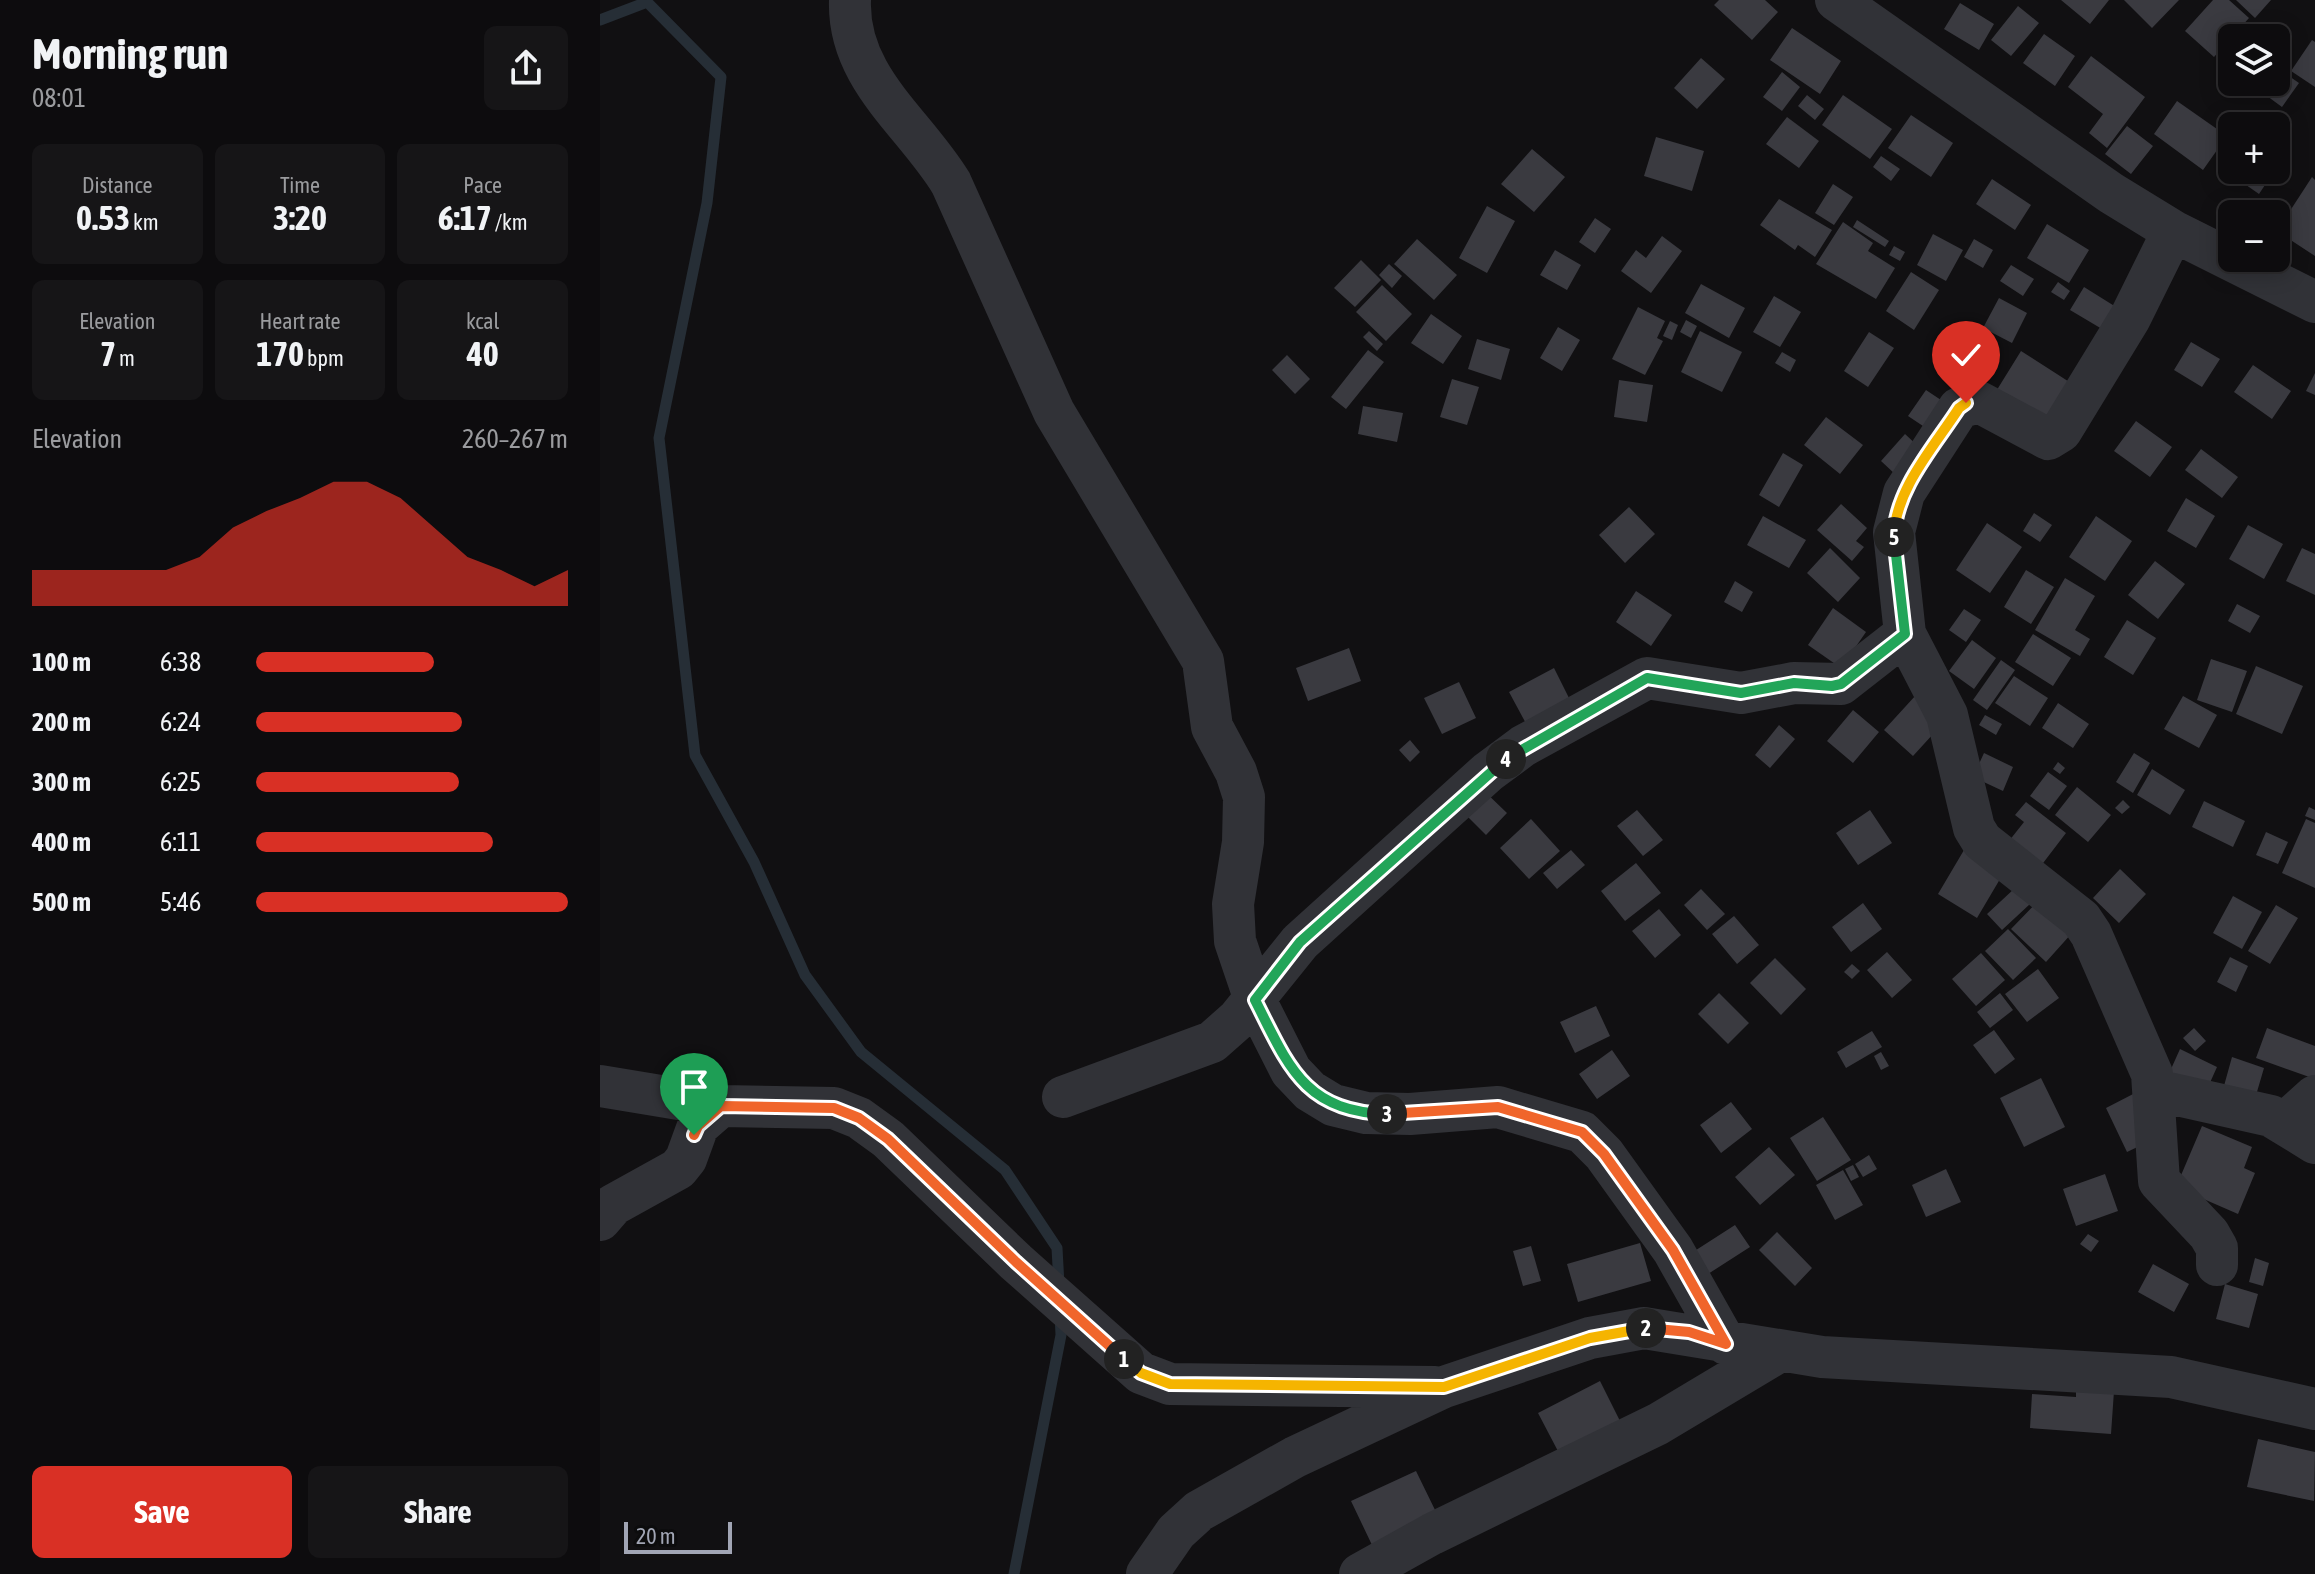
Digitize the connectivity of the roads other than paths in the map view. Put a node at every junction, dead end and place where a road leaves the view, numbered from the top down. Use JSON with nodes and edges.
{"nodes":[{"id":1,"x":850,"y":0,"type":"edge"},
{"id":2,"x":1836,"y":0,"type":"edge"},
{"id":3,"x":2173,"y":231,"type":"junction"},
{"id":4,"x":2315,"y":302,"type":"edge"},
{"id":5,"x":1905,"y":634,"type":"junction"},
{"id":6,"x":1255,"y":1000,"type":"junction"},
{"id":7,"x":600,"y":1086,"type":"edge"},
{"id":8,"x":2155,"y":1090,"type":"junction"},
{"id":9,"x":1063,"y":1097,"type":"dead end"},
{"id":10,"x":721,"y":1106,"type":"junction"},
{"id":11,"x":2305,"y":1120,"type":"edge"},
{"id":12,"x":600,"y":1220,"type":"edge"},
{"id":13,"x":2217,"y":1265,"type":"dead end"},
{"id":14,"x":1726,"y":1344,"type":"junction"},
{"id":15,"x":1780,"y":1351,"type":"junction"},
{"id":16,"x":1444,"y":1387,"type":"junction"},
{"id":17,"x":2315,"y":1409,"type":"edge"},
{"id":18,"x":1147,"y":1574,"type":"edge"},
{"id":19,"x":1360,"y":1574,"type":"edge"}],
"edges":[{"from":1,"to":6,"type":"street"},
{"from":2,"to":3,"type":"street"},
{"from":3,"to":4,"type":"street"},
{"from":3,"to":5,"type":"street"},
{"from":5,"to":6,"type":"street"},
{"from":5,"to":8,"type":"street"},
{"from":6,"to":9,"type":"street"},
{"from":6,"to":14,"type":"street"},
{"from":7,"to":10,"type":"street"},
{"from":8,"to":11,"type":"street"},
{"from":8,"to":13,"type":"street"},
{"from":10,"to":12,"type":"street"},
{"from":10,"to":16,"type":"street"},
{"from":14,"to":15,"type":"street"},
{"from":14,"to":16,"type":"street"},
{"from":15,"to":17,"type":"street"},
{"from":15,"to":19,"type":"street"},
{"from":16,"to":18,"type":"street"}]}
